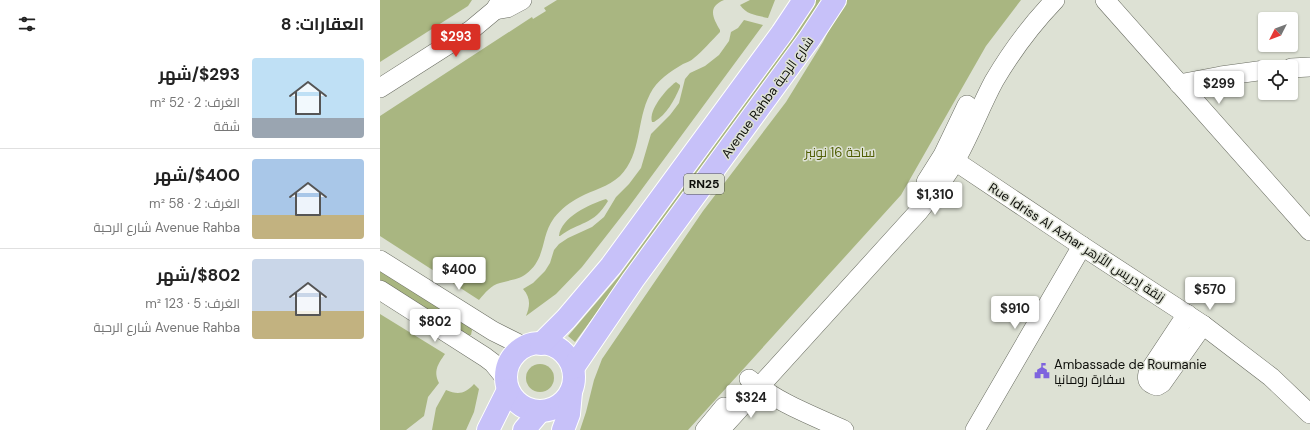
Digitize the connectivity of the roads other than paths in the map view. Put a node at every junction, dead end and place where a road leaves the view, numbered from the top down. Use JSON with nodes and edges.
{"nodes":[{"id":1,"x":522,"y":0,"type":"edge"},
{"id":2,"x":791,"y":0,"type":"edge"},
{"id":3,"x":804,"y":0,"type":"edge"},
{"id":4,"x":835,"y":0,"type":"edge"},
{"id":5,"x":1038,"y":0,"type":"edge"},
{"id":6,"x":1055,"y":0,"type":"edge"},
{"id":7,"x":1105,"y":0,"type":"edge"},
{"id":8,"x":498,"y":5,"type":"edge"},
{"id":9,"x":782,"y":33,"type":"junction"},
{"id":10,"x":1310,"y":67,"type":"edge"},
{"id":11,"x":1298,"y":68,"type":"edge"},
{"id":12,"x":1258,"y":71,"type":"edge"},
{"id":13,"x":1179,"y":84,"type":"junction"},
{"id":14,"x":380,"y":88,"type":"edge"},
{"id":15,"x":955,"y":161,"type":"junction"},
{"id":16,"x":1310,"y":231,"type":"edge"},
{"id":17,"x":1082,"y":246,"type":"junction"},
{"id":18,"x":380,"y":260,"type":"edge"},
{"id":19,"x":380,"y":290,"type":"edge"},
{"id":20,"x":1187,"y":314,"type":"junction"},
{"id":21,"x":1203,"y":324,"type":"junction"},
{"id":22,"x":533,"y":345,"type":"junction"},
{"id":23,"x":573,"y":368,"type":"junction"},
{"id":24,"x":753,"y":383,"type":"junction"},
{"id":25,"x":507,"y":384,"type":"junction"},
{"id":26,"x":570,"y":392,"type":"junction"},
{"id":27,"x":540,"y":411,"type":"junction"},
{"id":28,"x":1310,"y":414,"type":"edge"},
{"id":29,"x":488,"y":430,"type":"edge"},
{"id":30,"x":524,"y":430,"type":"edge"},
{"id":31,"x":563,"y":430,"type":"edge"},
{"id":32,"x":704,"y":430,"type":"edge"},
{"id":33,"x":720,"y":430,"type":"edge"},
{"id":34,"x":844,"y":430,"type":"edge"},
{"id":35,"x":975,"y":430,"type":"edge"}],
"edges":[{"from":1,"to":8,"type":"street"},
{"from":2,"to":9,"type":"street"},
{"from":3,"to":9,"type":"highway","name":"Avenue Rahba شارع الرحبة","number":"RN25"},
{"from":4,"to":23,"type":"highway","name":"Avenue Rahba شارع الرحبة","number":"RN25"},
{"from":5,"to":24,"type":"street"},
{"from":6,"to":15,"type":"street"},
{"from":7,"to":13,"type":"street"},
{"from":8,"to":14,"type":"street"},
{"from":9,"to":22,"type":"highway","name":"Avenue Rahba شارع الرحبة","number":"RN25"},
{"from":10,"to":11,"type":"street"},
{"from":12,"to":13,"type":"street"},
{"from":13,"to":16,"type":"street"},
{"from":15,"to":17,"type":"street","name":"Rue Idriss Al Azhar زنقة إدريس الأزهر"},
{"from":15,"to":24,"type":"street"},
{"from":17,"to":20,"type":"street","name":"Rue Idriss Al Azhar زنقة إدريس الأزهر"},
{"from":17,"to":35,"type":"street"},
{"from":18,"to":22,"type":"street"},
{"from":19,"to":25,"type":"street"},
{"from":20,"to":21,"type":"street","name":"Rue Idriss Al Azhar زنقة إدريس الأزهر"},
{"from":20,"to":21,"type":"street"},
{"from":21,"to":28,"type":"street","name":"Rue Idriss Al Azhar زنقة إدريس الأزهر"},
{"from":22,"to":23,"type":"highway"},
{"from":22,"to":25,"type":"highway","number":"RN25"},
{"from":23,"to":26,"type":"highway"},
{"from":24,"to":32,"type":"street"},
{"from":24,"to":33,"type":"street"},
{"from":24,"to":34,"type":"street"},
{"from":25,"to":27,"type":"highway"},
{"from":25,"to":29,"type":"highway","number":"RN25"},
{"from":26,"to":27,"type":"highway"},
{"from":26,"to":31,"type":"highway"},
{"from":27,"to":30,"type":"highway"}]}
